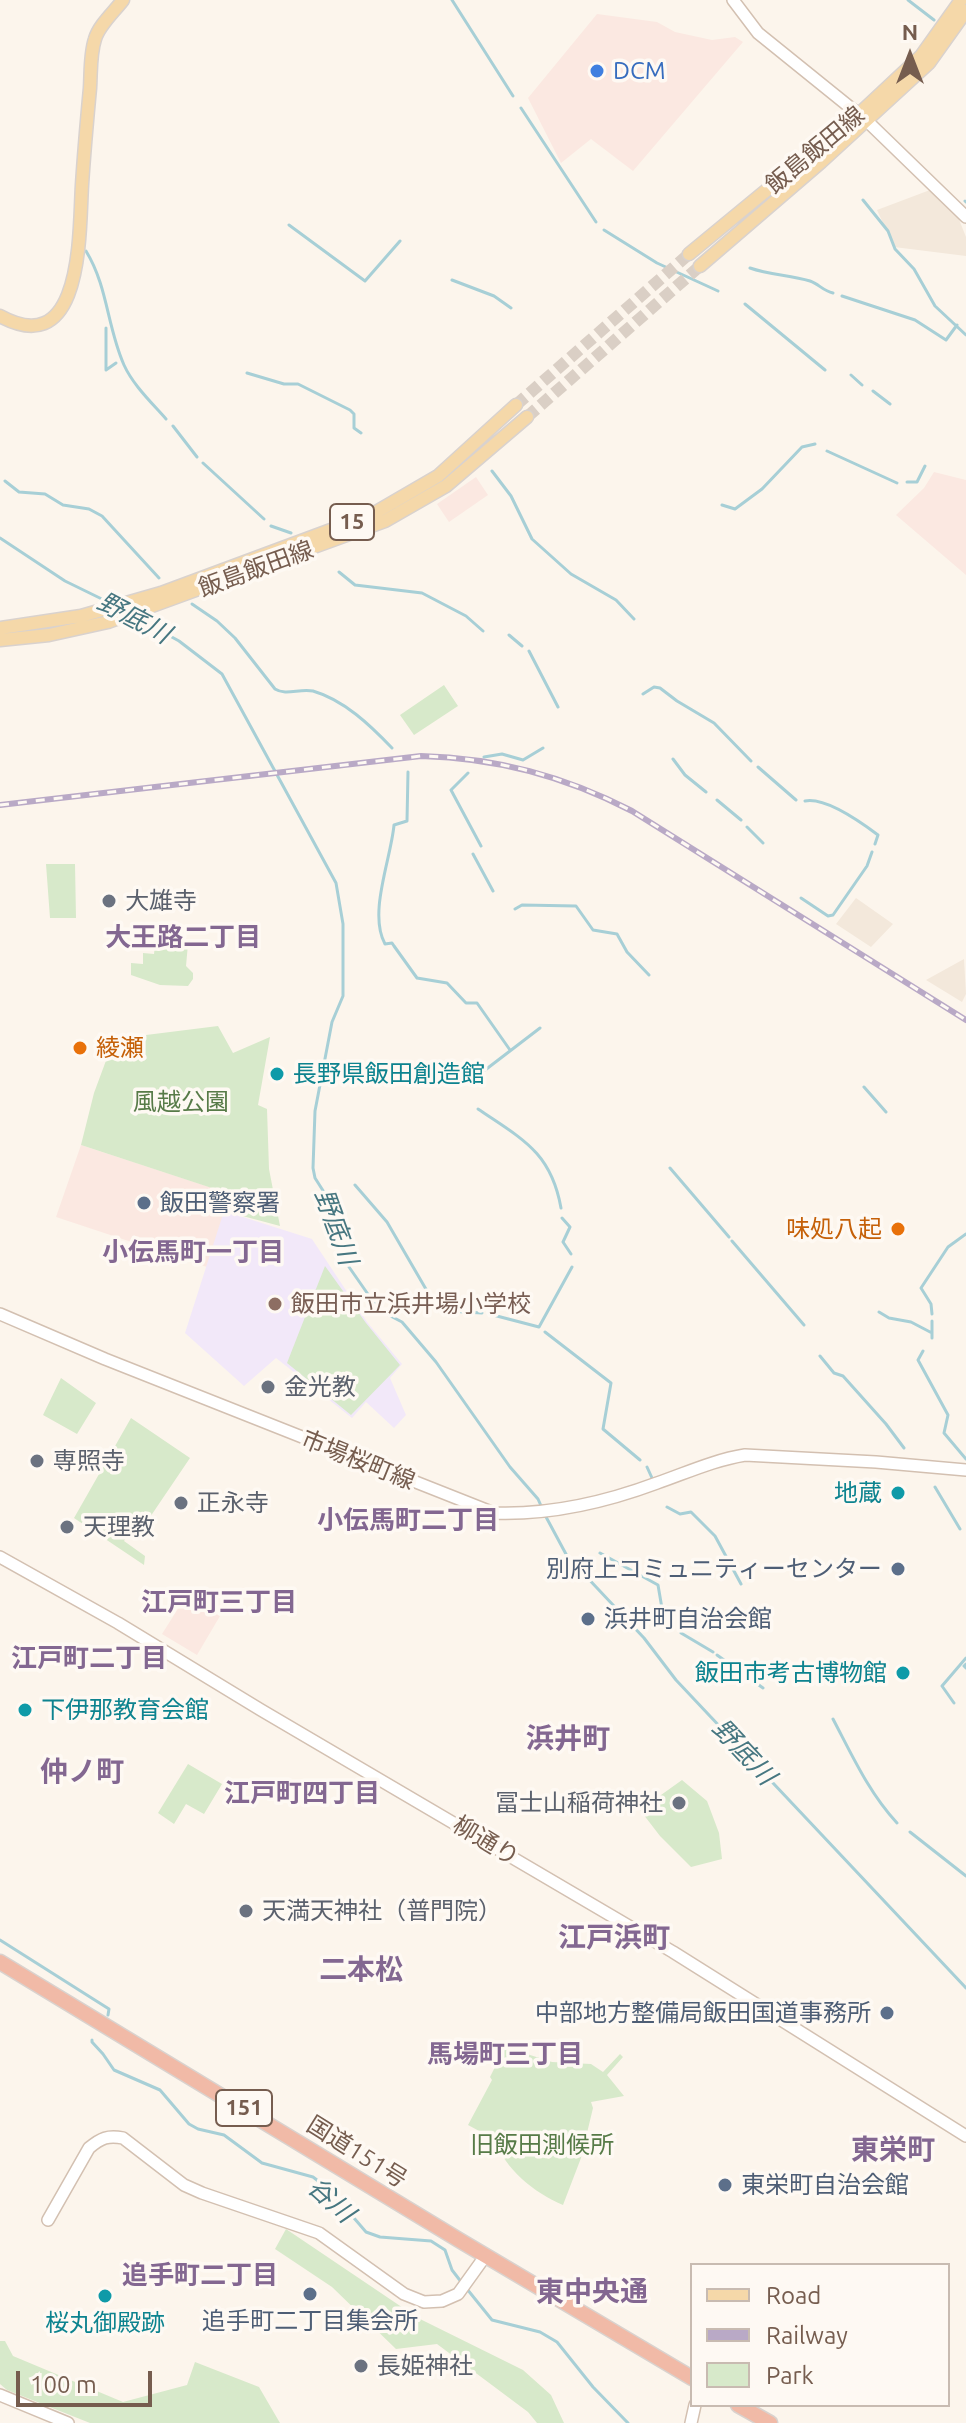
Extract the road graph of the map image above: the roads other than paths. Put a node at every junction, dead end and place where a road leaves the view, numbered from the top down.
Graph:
1 (123, 0) edge
2 (733, 0) edge
3 (961, 0) edge
4 (966, 11) edge
5 (863, 118) junction
6 (966, 217) edge
7 (689, 254) tunnel mouth
8 (700, 266) tunnel mouth
9 (0, 316) edge
10 (516, 405) tunnel mouth
11 (527, 417) tunnel mouth
12 (165, 597) junction
13 (57, 627) junction
14 (0, 628) edge
15 (0, 640) edge
16 (0, 1314) edge
17 (966, 1470) edge
18 (0, 1557) edge
19 (0, 1962) edge
20 (966, 2136) edge
21 (48, 2220) dead end
22 (486, 2255) junction
23 (690, 2377) edge
24 (0, 2395) edge
25 (742, 2407) edge
26 (68, 2423) edge
27 (770, 2423) edge

1 - 9 main road
2 - 5 street
3 - 5 main road, 飯島飯田線
4 - 5 main road, 飯島飯田線
5 - 6 street
5 - 7 main road, 飯島飯田線
5 - 8 main road, 飯島飯田線
10 - 12 main road, 飯島飯田線 / 15
11 - 12 main road, 飯島飯田線 / 15
12 - 13 main road, 飯島飯田線 / 15
13 - 14 main road, 飯島飯田線 / 15
13 - 15 main road, 飯島飯田線 / 15
16 - 17 street, 市場桜町線
18 - 20 street, 柳通り
19 - 22 highway, 国道151号 / 151
21 - 22 street
22 - 23 highway, 国道151号 / 151
24 - 26 street
25 - 27 highway

